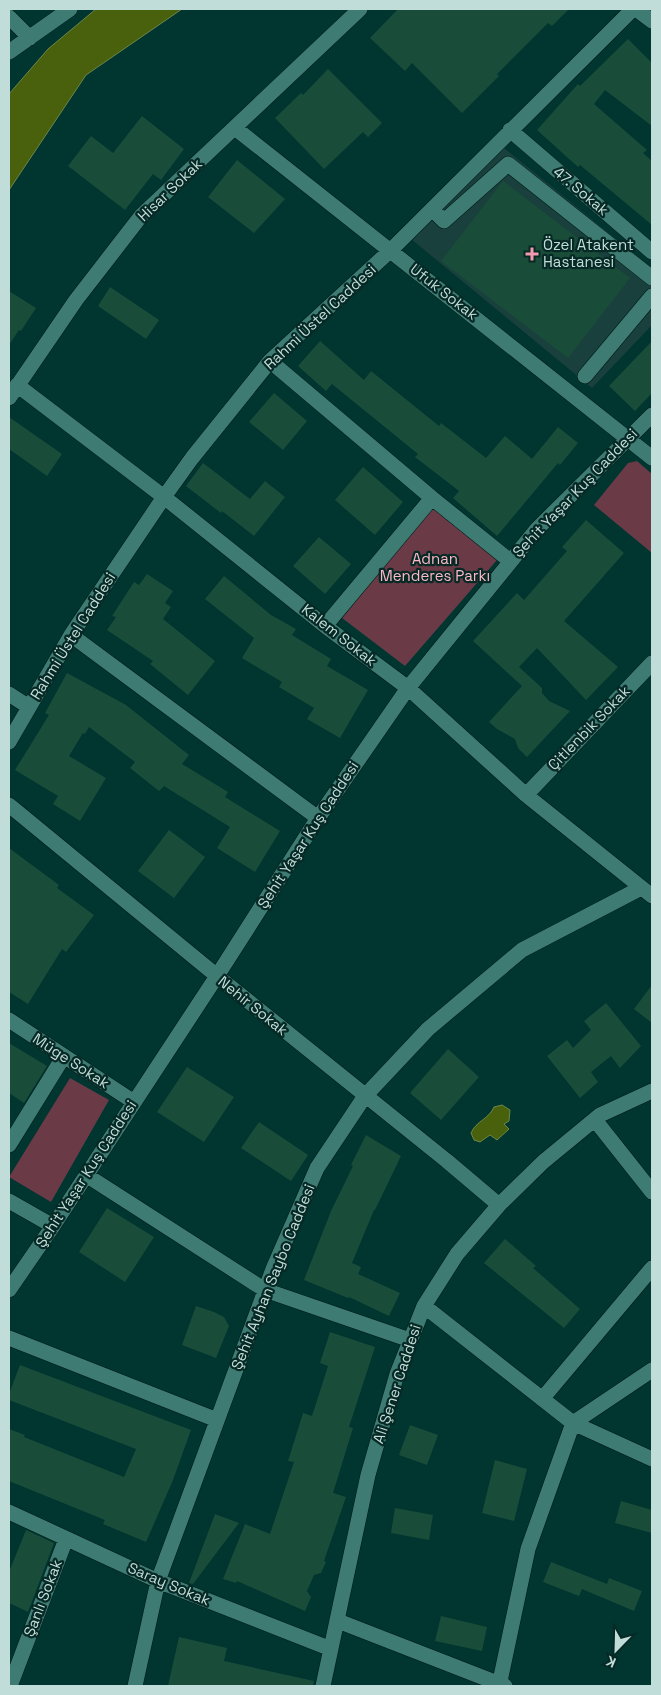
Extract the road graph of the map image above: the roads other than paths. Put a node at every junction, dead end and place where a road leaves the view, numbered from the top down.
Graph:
1 (70, 9) edge
2 (360, 9) edge
3 (635, 9) edge
4 (9, 17) edge
5 (652, 21) edge
6 (30, 38) junction
7 (9, 52) edge
8 (235, 128) junction
9 (510, 130) junction
10 (432, 209) junction
11 (391, 250) junction
12 (652, 252) edge
13 (652, 278) edge
14 (652, 296) edge
15 (270, 361) junction
16 (585, 376) dead end
17 (13, 392) edge
18 (652, 415) edge
19 (628, 439) junction
20 (652, 458) edge
21 (164, 497) junction
22 (432, 498) junction
23 (510, 561) junction
24 (325, 626) junction
25 (72, 635) junction
26 (652, 662) edge
27 (408, 688) junction
28 (9, 694) edge
29 (30, 707) junction
30 (9, 742) edge
31 (526, 795) junction
32 (9, 805) edge
33 (318, 818) junction
34 (647, 892) edge
35 (217, 976) junction
36 (9, 1020) edge
37 (64, 1056) junction
38 (652, 1091) edge
39 (365, 1096) junction
40 (134, 1102) junction
41 (595, 1120) junction
42 (9, 1145) edge
43 (86, 1175) junction
44 (652, 1192) edge
45 (9, 1201) edge
46 (499, 1205) junction
47 (53, 1226) junction
48 (652, 1268) edge
49 (9, 1290) edge
50 (265, 1290) junction
51 (424, 1306) junction
52 (9, 1338) edge
53 (410, 1340) junction
54 (652, 1370) edge
55 (542, 1399) junction
56 (217, 1420) junction
57 (573, 1423) junction
58 (652, 1459) edge
59 (9, 1512) edge
60 (66, 1538) junction
61 (158, 1581) junction
62 (338, 1621) junction
63 (331, 1649) junction
64 (10, 1686) edge
65 (136, 1686) edge
66 (323, 1686) edge
67 (501, 1686) edge

1 - 6 street
2 - 8 street, Hisar Sokak
3 - 5 street
3 - 9 street, Rahmi Üstel Caddesi
4 - 6 street
6 - 7 street
8 - 11 street, Ufuk Sokak
8 - 17 street, Hisar Sokak
9 - 10 street, Rahmi Üstel Caddesi
9 - 12 street, 47. Sokak
10 - 11 street, Rahmi Üstel Caddesi
10 - 13 street
11 - 15 street, Rahmi Üstel Caddesi
11 - 19 street, Ufuk Sokak
14 - 16 street
15 - 21 street, Rahmi Üstel Caddesi
15 - 22 street
17 - 21 street, Kalem Sokak
18 - 19 street, Şehit Yaşar Kuş Caddesi
19 - 20 street, Ufuk Sokak
19 - 23 street, Şehit Yaşar Kuş Caddesi
21 - 24 street, Kalem Sokak
21 - 25 street, Rahmi Üstel Caddesi
22 - 23 street
22 - 24 street
23 - 27 street, Şehit Yaşar Kuş Caddesi
24 - 27 street, Kalem Sokak
25 - 29 street, Rahmi Üstel Caddesi
25 - 33 street
26 - 31 street, Çitlenbik Sokak
27 - 31 street, Kalem Sokak
27 - 33 street, Şehit Yaşar Kuş Caddesi
28 - 29 street
29 - 30 street, Rahmi Üstel Caddesi
31 - 34 street, Kalem Sokak
32 - 35 street, Nehir Sokak
33 - 35 street, Şehit Yaşar Kuş Caddesi
34 - 39 street, Şehit Ayhan Saybo Caddesi
35 - 39 street, Nehir Sokak
35 - 40 street, Şehit Yaşar Kuş Caddesi
36 - 37 street, Müge Sokak
37 - 40 street, Müge Sokak
37 - 42 street
38 - 41 street, Ali Şener Caddesi
39 - 46 street, Nehir Sokak
39 - 50 street, Şehit Ayhan Saybo Caddesi
40 - 43 street, Şehit Yaşar Kuş Caddesi
41 - 44 street
41 - 46 street, Ali Şener Caddesi
43 - 47 street, Şehit Yaşar Kuş Caddesi
43 - 50 street
45 - 47 street
46 - 51 street, Ali Şener Caddesi
47 - 49 street, Şehit Yaşar Kuş Caddesi
48 - 55 street
50 - 53 street
50 - 56 street, Şehit Ayhan Saybo Caddesi
51 - 53 street, Ali Şener Caddesi
51 - 55 street
52 - 56 street
53 - 62 street, Ali Şener Caddesi
54 - 57 street
55 - 57 street
56 - 61 street, Şehit Ayhan Saybo Caddesi
57 - 58 street
57 - 67 street
59 - 60 street, Saray Sokak
60 - 61 street, Saray Sokak
60 - 64 street, Şanlı Sokak
61 - 63 street, Saray Sokak
61 - 65 street, Şehit Ayhan Saybo Caddesi
62 - 63 street, Ali Şener Caddesi
62 - 67 street
63 - 66 street, Ali Şener Caddesi

